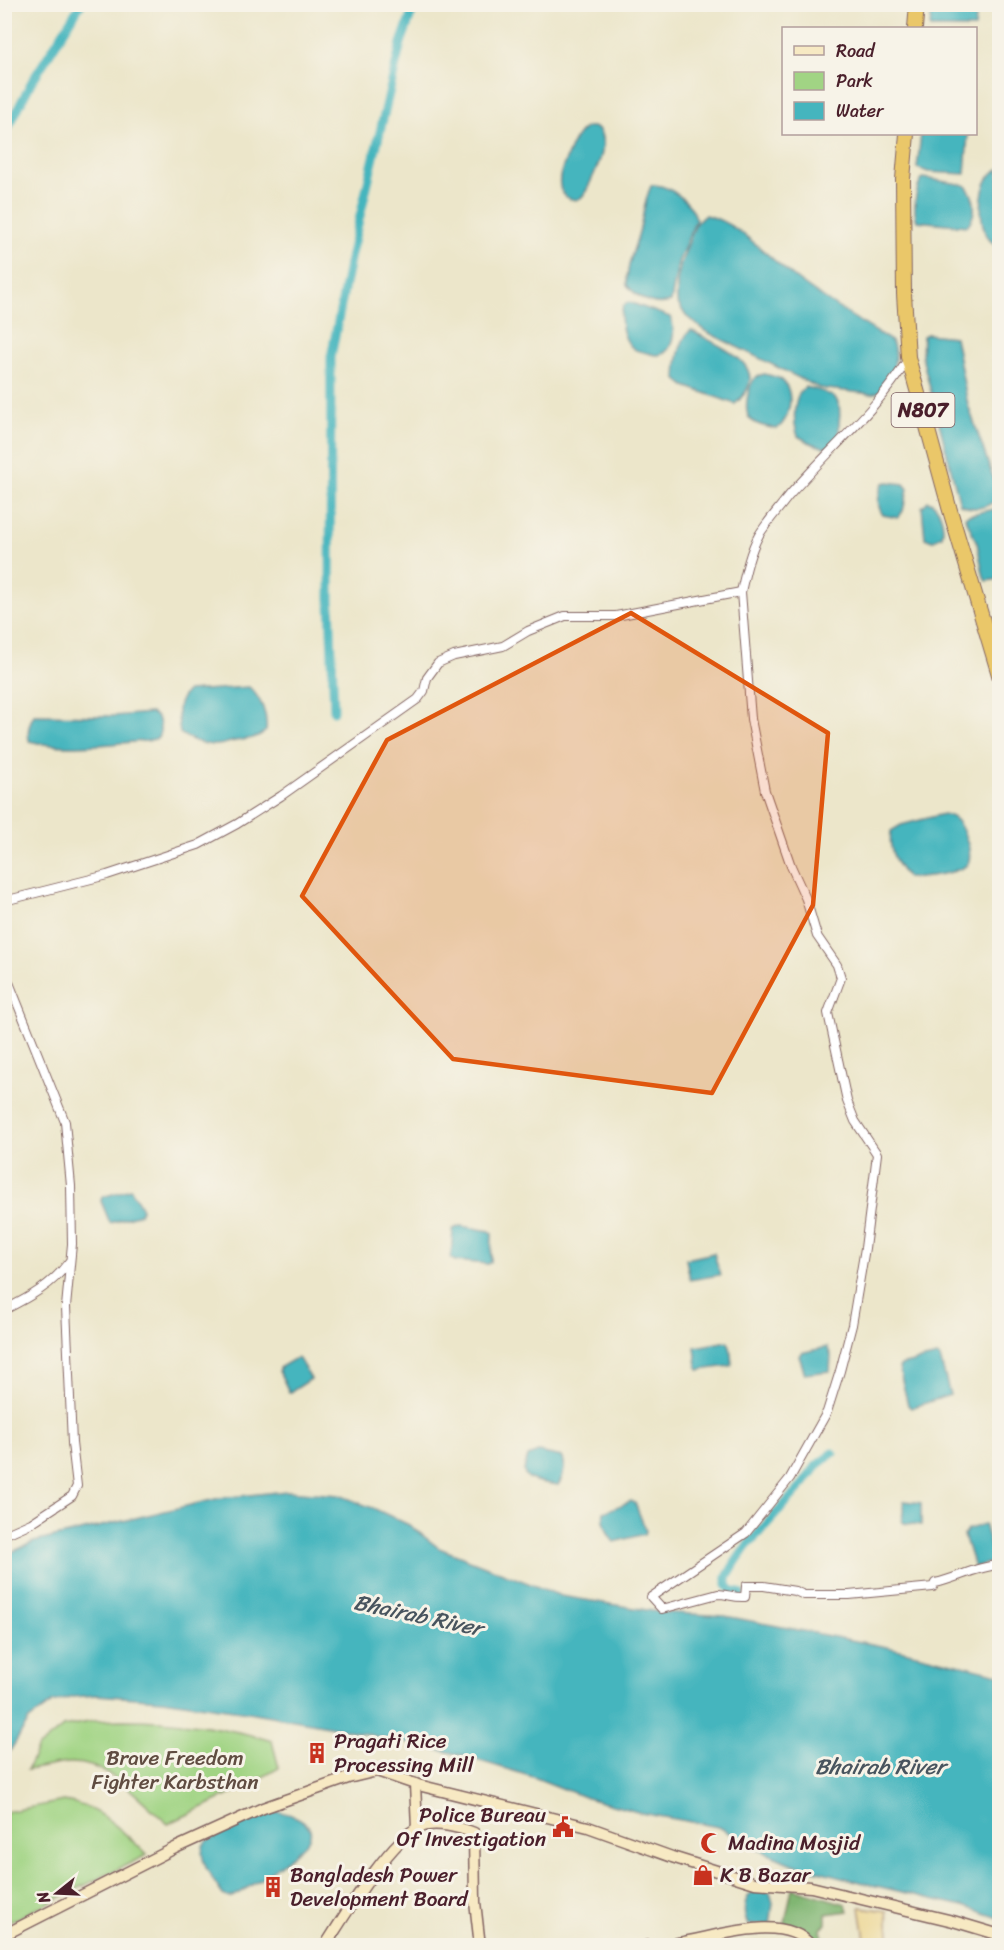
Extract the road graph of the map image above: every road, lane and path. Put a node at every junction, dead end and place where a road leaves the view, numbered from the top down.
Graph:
1 (917, 4) edge
2 (915, 27) edge
3 (907, 135) edge
4 (908, 357) junction
5 (741, 592) junction
6 (994, 636) edge
7 (999, 678) edge
8 (4, 901) edge
9 (4, 970) edge
10 (71, 1260) junction
11 (4, 1310) edge
12 (4, 1535) edge
13 (999, 1565) edge
14 (415, 1784) junction
15 (417, 1828) junction
16 (4, 1935) edge
17 (999, 1935) edge
18 (325, 1946) edge
19 (480, 1946) edge
20 (646, 1946) edge
21 (811, 1946) edge

1 - 2 highway
3 - 4 highway, N807
4 - 5 street
4 - 6 highway, N807
5 - 8 street
5 - 13 street
6 - 7 highway, N807
9 - 10 street
10 - 11 street
10 - 12 street
14 - 15 main road
14 - 16 main road
14 - 17 main road
15 - 18 main road
15 - 19 main road
20 - 21 main road

